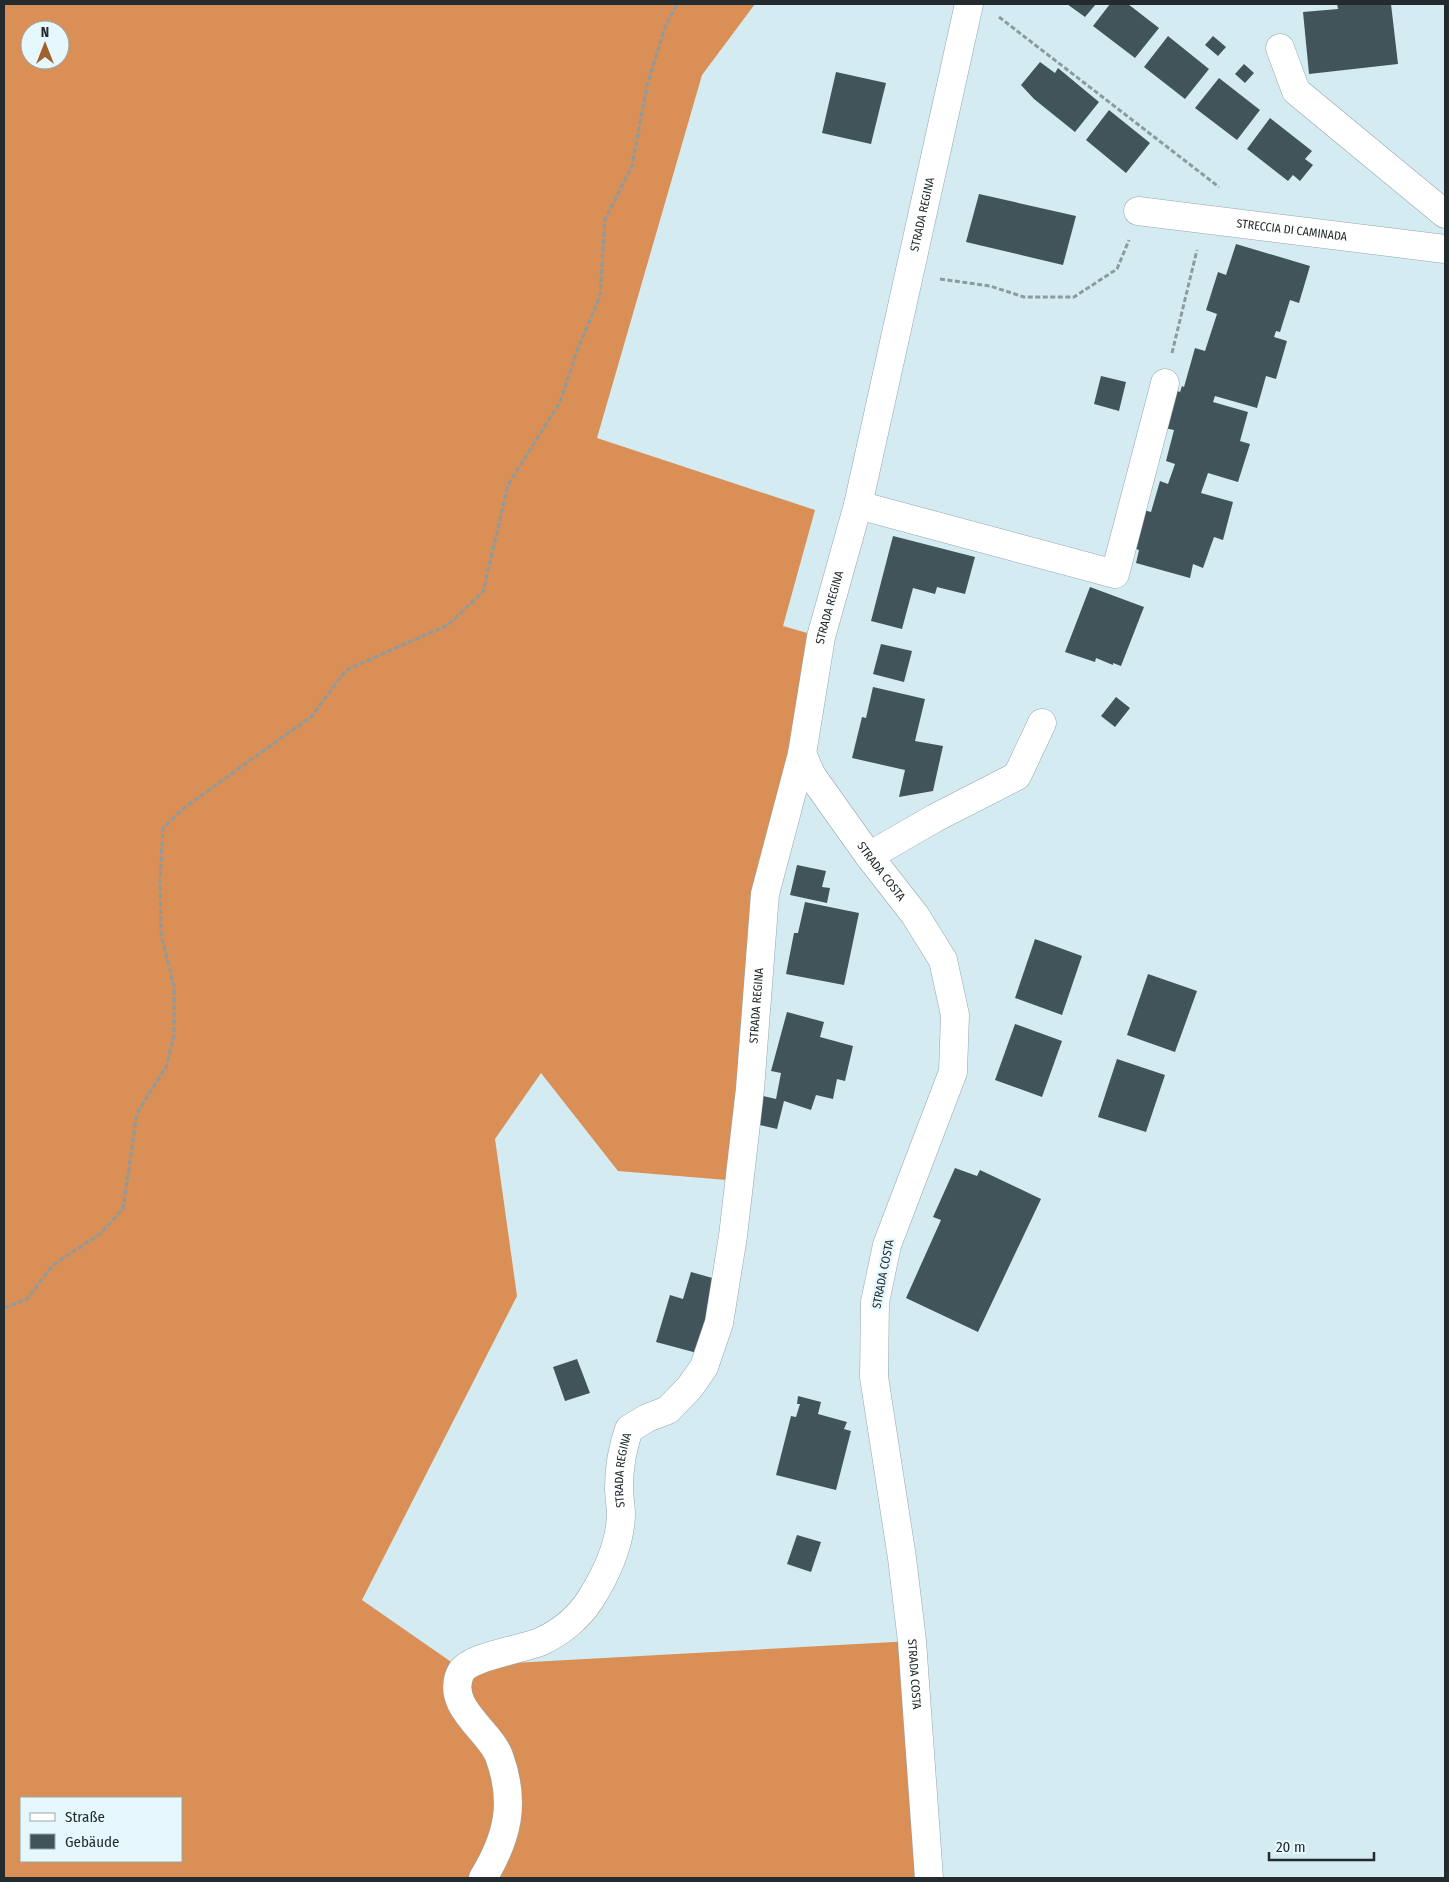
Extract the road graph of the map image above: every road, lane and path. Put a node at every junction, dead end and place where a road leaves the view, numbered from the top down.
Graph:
1 (676, 4) edge
2 (968, 4) edge
3 (996, 15) dead end
4 (1280, 48) dead end
5 (1226, 193) dead end
6 (1138, 211) joint
7 (1445, 214) edge
8 (1205, 219) junction
9 (1445, 249) edge
10 (911, 267) junction
11 (1165, 383) joint
12 (858, 505) junction
13 (1042, 723) dead end
14 (802, 754) junction
15 (869, 856) junction
16 (4, 1308) edge
17 (483, 1878) edge
18 (929, 1878) edge

1 - 16 path
2 - 10 street, STRADA REGINA
3 - 5 path
4 - 7 street
6 - 8 street, STRECCIA DI CAMINADA
6 - 10 path
8 - 9 street, STRECCIA DI CAMINADA
8 - 11 path
10 - 12 street, STRADA REGINA
11 - 12 street
12 - 14 street, STRADA REGINA
13 - 15 street
14 - 15 street, STRADA COSTA
14 - 17 street, STRADA REGINA
15 - 18 street, STRADA COSTA

